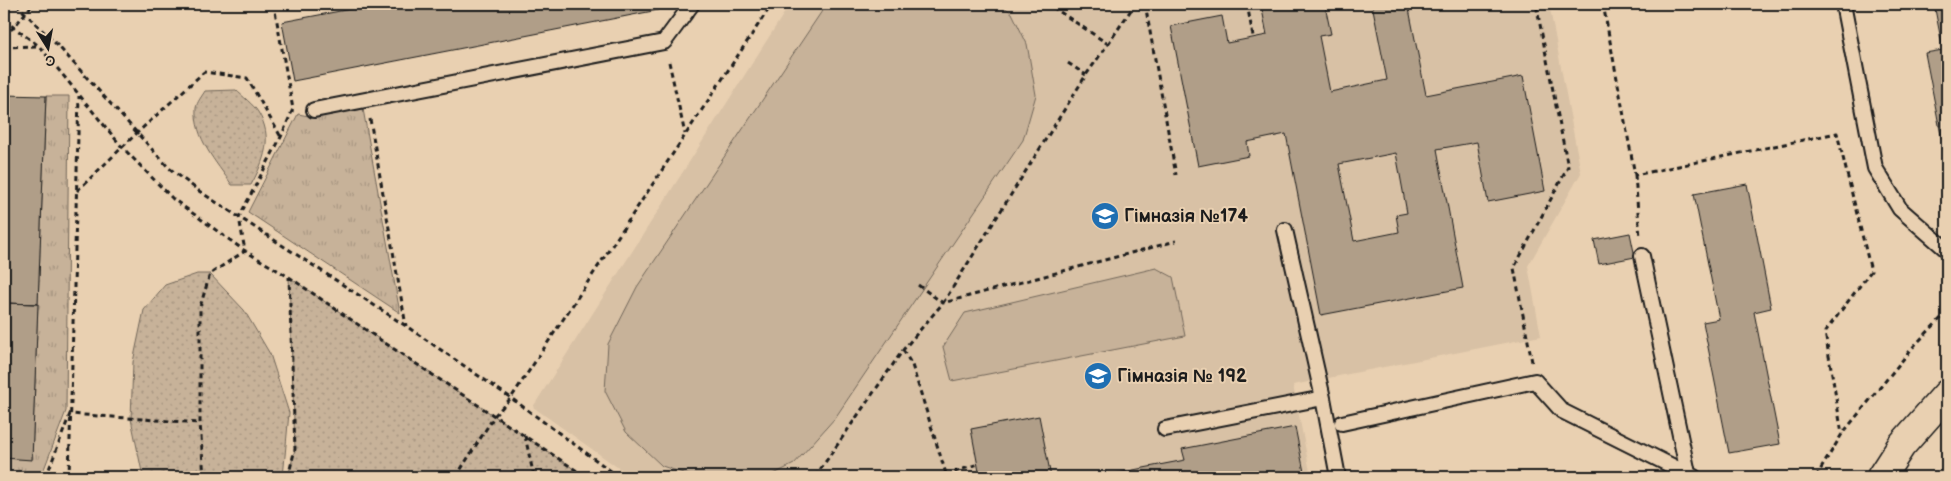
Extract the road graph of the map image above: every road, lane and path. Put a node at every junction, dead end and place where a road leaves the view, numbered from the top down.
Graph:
1 (16, 4) edge
2 (33, 4) edge
3 (692, 4) edge
4 (772, 4) edge
5 (1048, 4) edge
6 (1135, 4) edge
7 (1146, 4) edge
8 (1247, 4) edge
9 (1536, 4) edge
10 (1603, 4) edge
11 (1843, 4) edge
12 (275, 11) dead end
13 (26, 12) junction
14 (4, 20) edge
15 (14, 27) junction
16 (4, 36) edge
17 (1253, 36) dead end
18 (664, 42) junction
19 (1108, 44) junction
20 (38, 46) junction
21 (4, 47) edge
22 (1068, 63) dead end
23 (1086, 75) junction
24 (79, 94) junction
25 (366, 101) junction
26 (314, 110) dead end
27 (137, 133) junction
28 (685, 135) junction
29 (281, 137) junction
30 (122, 147) junction
31 (1176, 175) dead end
32 (1635, 175) junction
33 (76, 192) junction
34 (239, 217) junction
35 (1285, 230) dead end
36 (1176, 241) dead end
37 (1947, 250) edge
38 (245, 251) junction
39 (1642, 256) joint
40 (1514, 268) dead end
41 (289, 277) junction
42 (918, 285) dead end
43 (943, 303) junction
44 (1947, 312) edge
45 (406, 326) junction
46 (903, 350) junction
47 (1947, 394) edge
48 (511, 398) junction
49 (1323, 398) junction
50 (70, 414) junction
51 (495, 415) junction
52 (200, 423) junction
53 (1342, 423) dead end
54 (1165, 429) dead end
55 (1842, 434) junction
56 (525, 436) junction
57 (978, 464) dead end
58 (1947, 472) edge
59 (1691, 475) edge
60 (947, 476) edge
61 (46, 477) edge
62 (69, 477) edge
63 (204, 477) edge
64 (288, 477) edge
65 (456, 477) edge
66 (534, 477) edge
67 (586, 477) edge
68 (619, 477) edge
69 (815, 477) edge
70 (1338, 477) edge
71 (1542, 477) edge
72 (1816, 477) edge
73 (1880, 477) edge
74 (1943, 477) edge

1 - 13 path
2 - 13 path
3 - 18 lane
4 - 28 path
5 - 19 path
6 - 19 path
7 - 31 path
8 - 17 path
9 - 40 path
10 - 32 path
11 - 37 lane
12 - 29 path
13 - 15 path
13 - 27 path
14 - 15 path
15 - 16 path
15 - 20 path
18 - 25 lane
18 - 28 path
19 - 23 path
20 - 21 path
20 - 24 path
22 - 23 path
23 - 43 path
24 - 30 path
24 - 33 path
25 - 26 lane
25 - 45 path
27 - 29 path
27 - 30 path
27 - 34 path
28 - 48 path
29 - 34 path
30 - 33 path
30 - 38 path
32 - 39 path
32 - 55 path
33 - 50 path
34 - 38 path
34 - 45 path
35 - 49 lane
36 - 43 path
38 - 41 path
38 - 52 path
39 - 59 lane
41 - 51 path
41 - 64 path
42 - 43 path
43 - 46 path
44 - 55 path
45 - 48 path
46 - 60 path
46 - 69 path
47 - 73 street
48 - 51 path
48 - 68 path
49 - 54 lane
49 - 70 lane
50 - 52 path
50 - 61 path
50 - 62 path
51 - 56 path
51 - 65 path
52 - 63 path
53 - 59 lane
55 - 72 path
56 - 66 path
56 - 67 path
57 - 60 path
58 - 74 path
59 - 71 path

